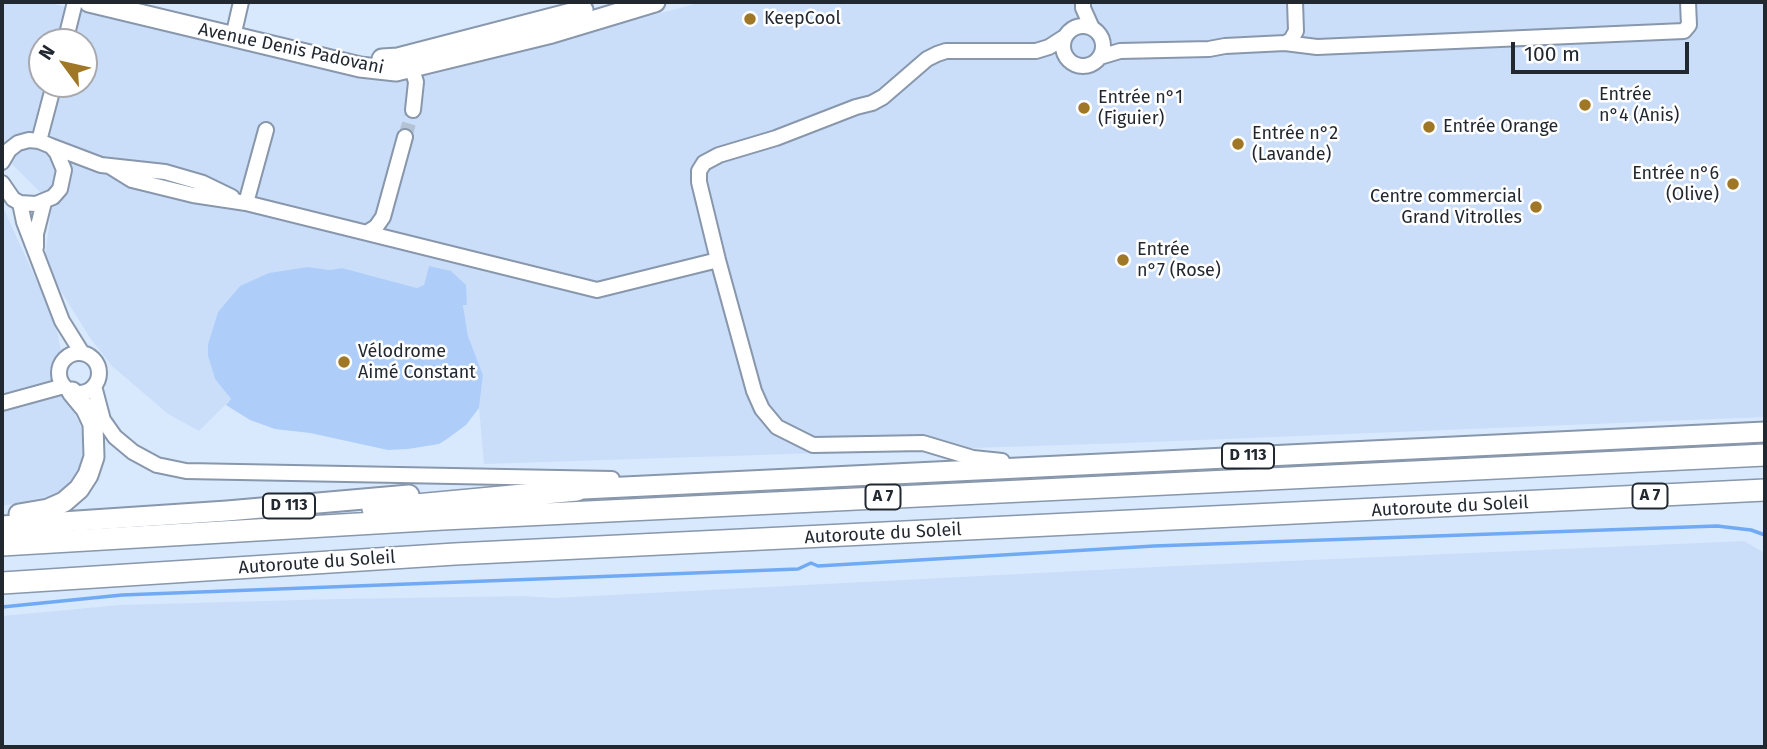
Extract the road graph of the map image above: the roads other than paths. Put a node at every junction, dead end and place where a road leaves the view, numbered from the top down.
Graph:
1 (75, 2) edge
2 (89, 2) edge
3 (128, 2) edge
4 (241, 2) edge
5 (615, 2) edge
6 (654, 2) edge
7 (1295, 2) edge
8 (1688, 2) edge
9 (1083, 5) edge
10 (68, 28) edge
11 (235, 28) junction
12 (1092, 28) junction
13 (1066, 34) junction
14 (1102, 40) junction
15 (1285, 43) junction
16 (1036, 51) junction
17 (1120, 51) junction
18 (1100, 57) junction
19 (405, 63) junction
20 (1081, 68) junction
21 (52, 98) edge
22 (413, 107) tunnel mouth
23 (266, 130) dead end
24 (405, 137) tunnel mouth
25 (45, 144) junction
26 (2, 160) edge
27 (106, 166) junction
28 (64, 179) junction
29 (2, 183) edge
30 (44, 202) junction
31 (20, 203) junction
32 (246, 203) junction
33 (368, 232) junction
34 (37, 259) junction
35 (718, 260) junction
36 (62, 321) junction
37 (82, 353) junction
38 (66, 357) junction
39 (59, 372) junction
40 (94, 386) junction
41 (68, 389) junction
42 (9, 400) edge
43 (1765, 432) edge
44 (1765, 455) edge
45 (1161, 461) junction
46 (731, 482) junction
47 (577, 490) junction
48 (1765, 490) edge
49 (1535, 502) junction
50 (1765, 504) edge
51 (2, 516) edge
52 (2, 526) edge
53 (75, 539) junction
54 (2, 545) edge
55 (2, 584) edge

1 - 10 street
2 - 19 main road, Avenue Denis Padovani
3 - 11 main road, Avenue Denis Padovani
4 - 11 street
5 - 19 main road, Avenue Denis Padovani
6 - 19 main road, Avenue Denis Padovani
7 - 15 street
8 - 15 street
9 - 12 street
9 - 13 street
11 - 19 main road, Avenue Denis Padovani
12 - 13 street
12 - 14 street
13 - 16 street
13 - 20 street
14 - 17 street
14 - 18 street
15 - 17 street
16 - 20 street
16 - 35 street
17 - 18 street
18 - 20 street
19 - 22 street
21 - 25 street
23 - 32 street
24 - 33 street
25 - 26 street
25 - 27 street
25 - 28 street
27 - 28 street
27 - 32 street
28 - 30 street
29 - 31 street
30 - 31 street
30 - 34 street
31 - 34 street
32 - 33 street
33 - 35 street
34 - 36 street
35 - 45 street
36 - 37 street
36 - 38 street
37 - 38 street
37 - 40 street
38 - 39 street
39 - 41 street
39 - 42 street
40 - 41 street
40 - 46 street
41 - 42 street
41 - 51 main road
43 - 45 main road, D 113
44 - 53 highway, Autoroute du Soleil / A 7
45 - 46 main road, D 113
46 - 47 main road, D 113
47 - 52 main road, D 113
47 - 53 highway
48 - 49 highway, Autoroute du Soleil / A 7
49 - 50 highway
49 - 55 highway, Autoroute du Soleil / A 7
53 - 54 highway, Autoroute du Soleil / A 7

